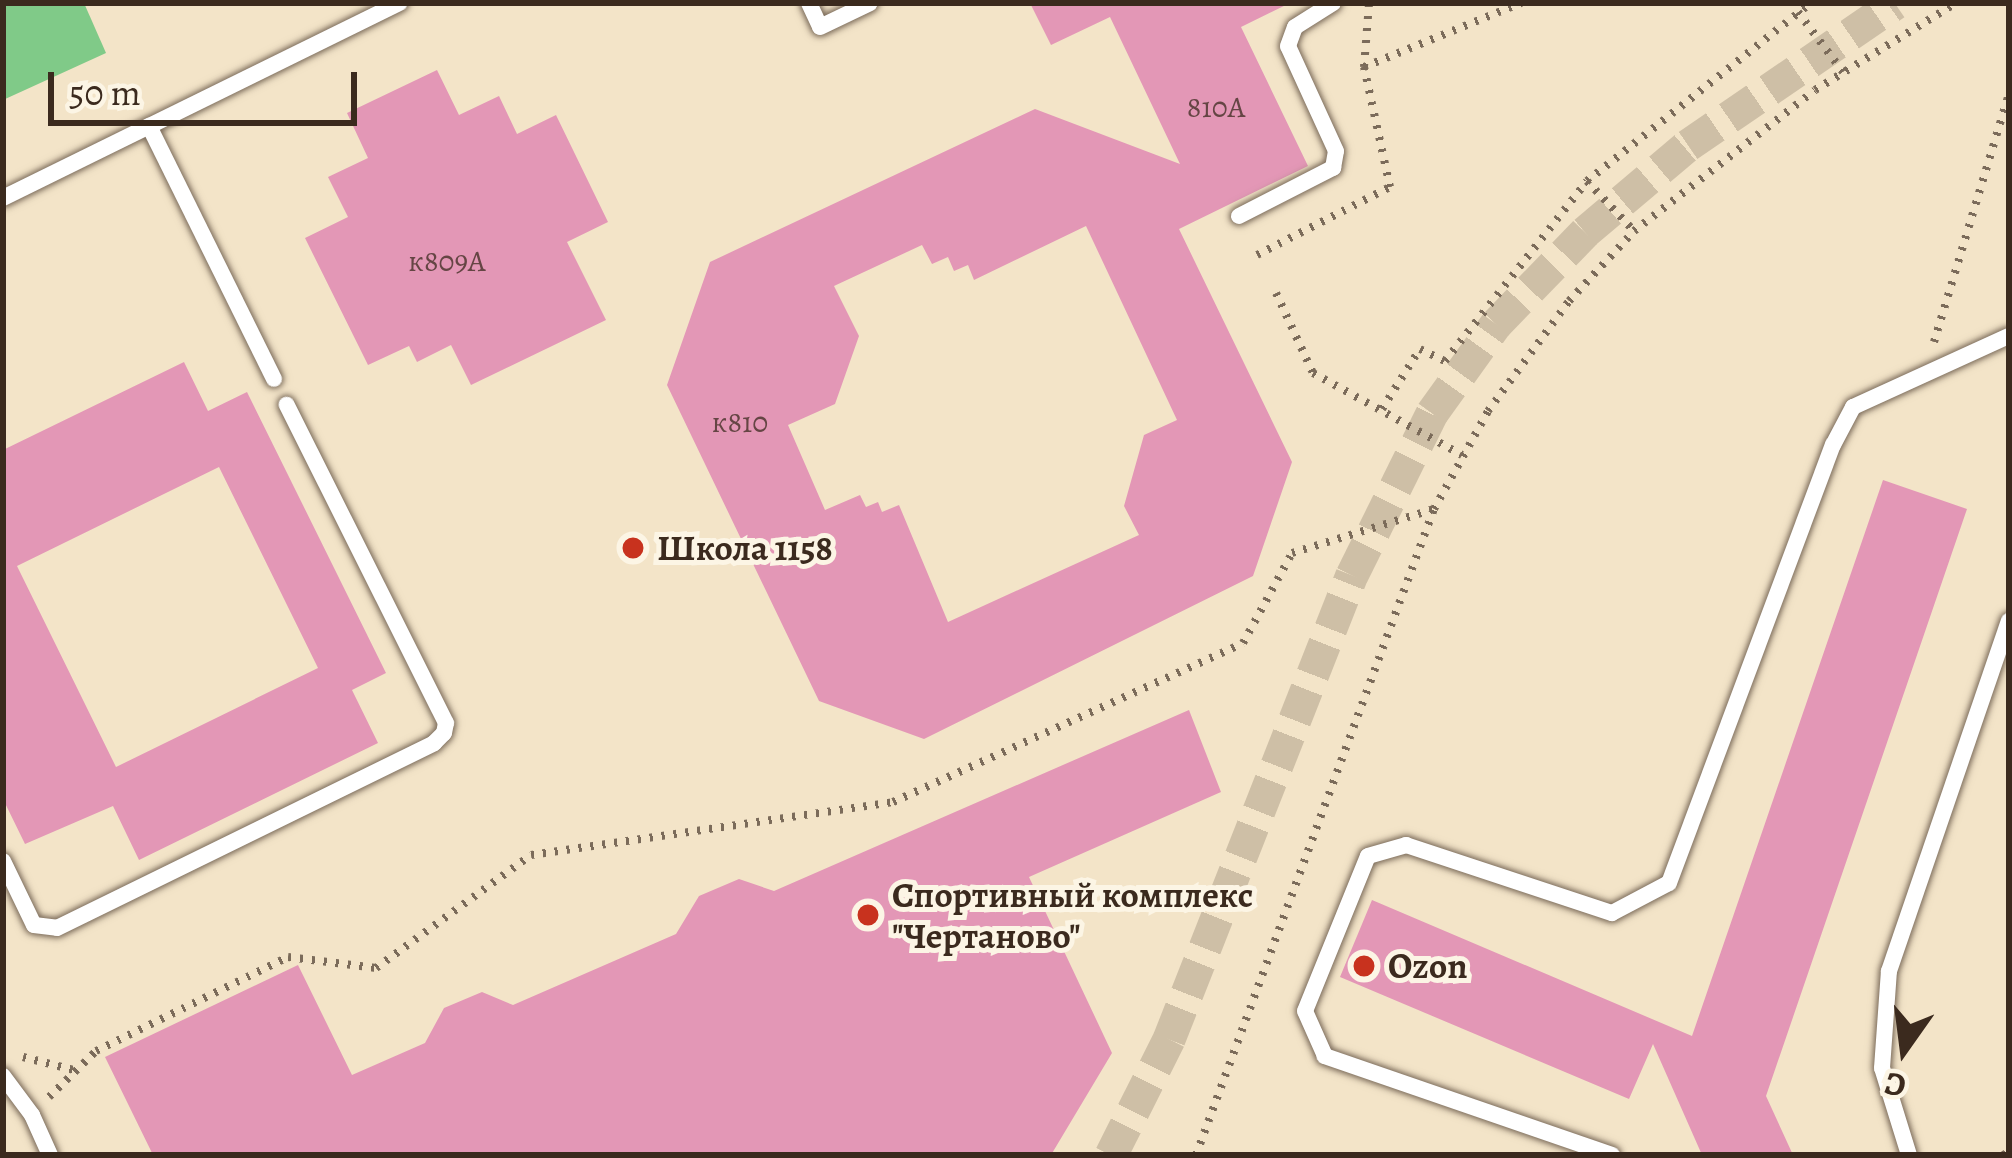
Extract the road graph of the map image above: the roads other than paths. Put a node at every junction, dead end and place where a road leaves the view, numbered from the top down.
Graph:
1 (400, 3) edge
2 (809, 3) edge
3 (870, 3) edge
4 (1333, 3) edge
5 (149, 126) junction
6 (3, 198) edge
7 (1239, 216) dead end
8 (2009, 336) edge
9 (274, 379) dead end
10 (287, 405) dead end
11 (2009, 621) edge
12 (3, 862) edge
13 (3, 1076) edge
14 (50, 1155) edge
15 (1612, 1155) edge
16 (1910, 1155) edge

1 - 5 lane
2 - 3 lane
4 - 7 lane
5 - 6 lane
5 - 9 lane
8 - 15 lane
10 - 12 lane
11 - 16 lane
13 - 14 lane

